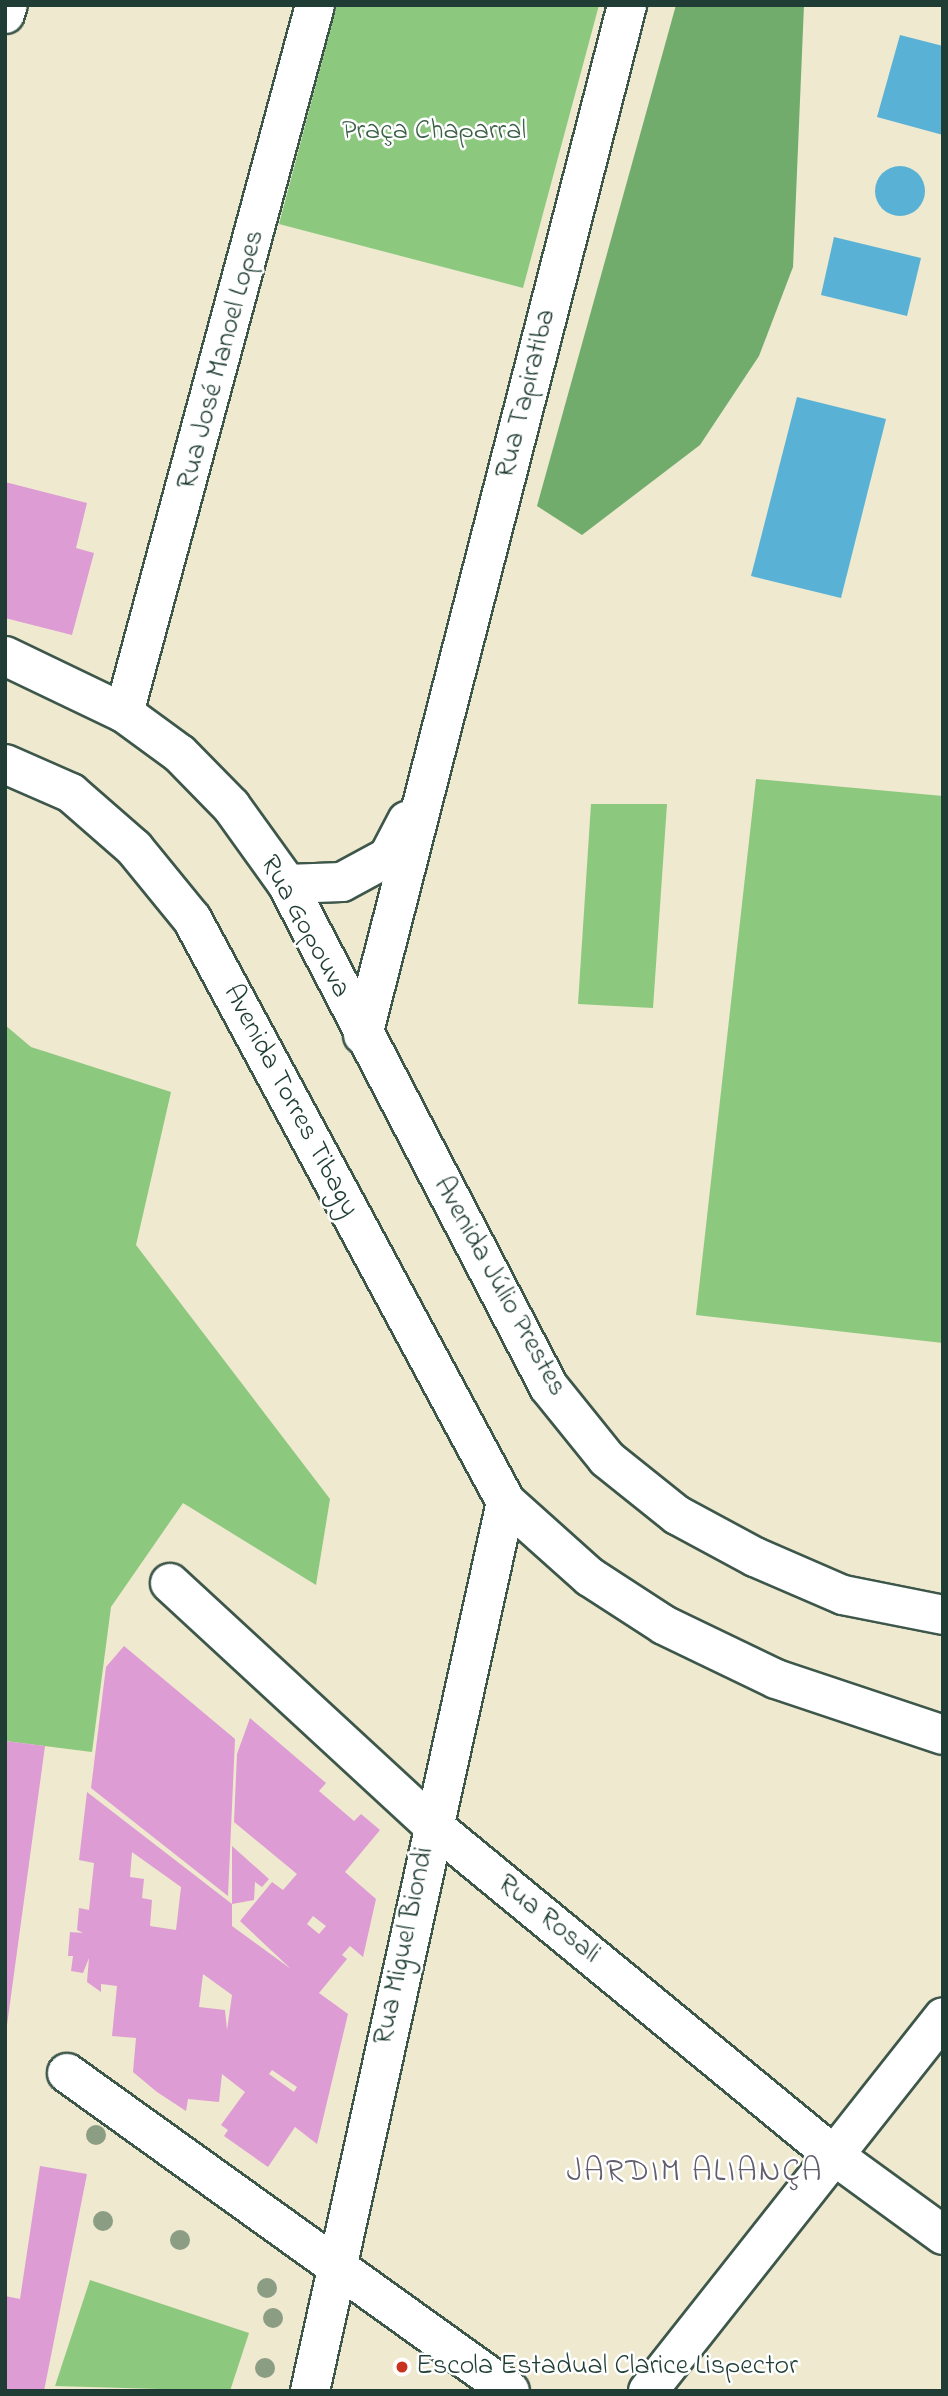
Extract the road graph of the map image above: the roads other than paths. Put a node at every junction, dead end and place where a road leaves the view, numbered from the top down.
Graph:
1 (8, 5) edge
2 (315, 5) edge
3 (627, 5) edge
4 (5, 14) edge
5 (5, 656) edge
6 (124, 713) junction
7 (7, 767) edge
8 (428, 782) junction
9 (286, 884) junction
10 (363, 1035) junction
11 (506, 1502) junction
12 (170, 1583) dead end
13 (943, 1615) edge
14 (943, 1735) edge
15 (431, 1824) junction
16 (943, 2017) edge
17 (67, 2073) dead end
18 (832, 2154) junction
19 (943, 2235) edge
20 (337, 2262) junction
21 (310, 2391) edge
22 (510, 2391) edge
23 (648, 2391) edge

1 - 4 street
2 - 6 street, Rua José Manoel Lopes
3 - 8 street, Rua Tapiratiba
5 - 6 street, Rua Gopouva
6 - 9 street, Rua Gopouva
7 - 11 street, Avenida Torres Tibagy
8 - 9 street, Rua Tapiratiba
8 - 10 street, Rua Tapiratiba
9 - 10 street, Rua Gopouva
10 - 13 street, Avenida Júlio Prestes
11 - 14 street
11 - 15 street, Rua Miguel Biondi
12 - 15 street, Rua Rosali
15 - 18 street, Rua Rosali
15 - 20 street, Rua Miguel Biondi
16 - 18 street
17 - 20 street
18 - 19 street, Rua Rosali
18 - 23 street
20 - 21 street, Rua Miguel Biondi
20 - 22 street

